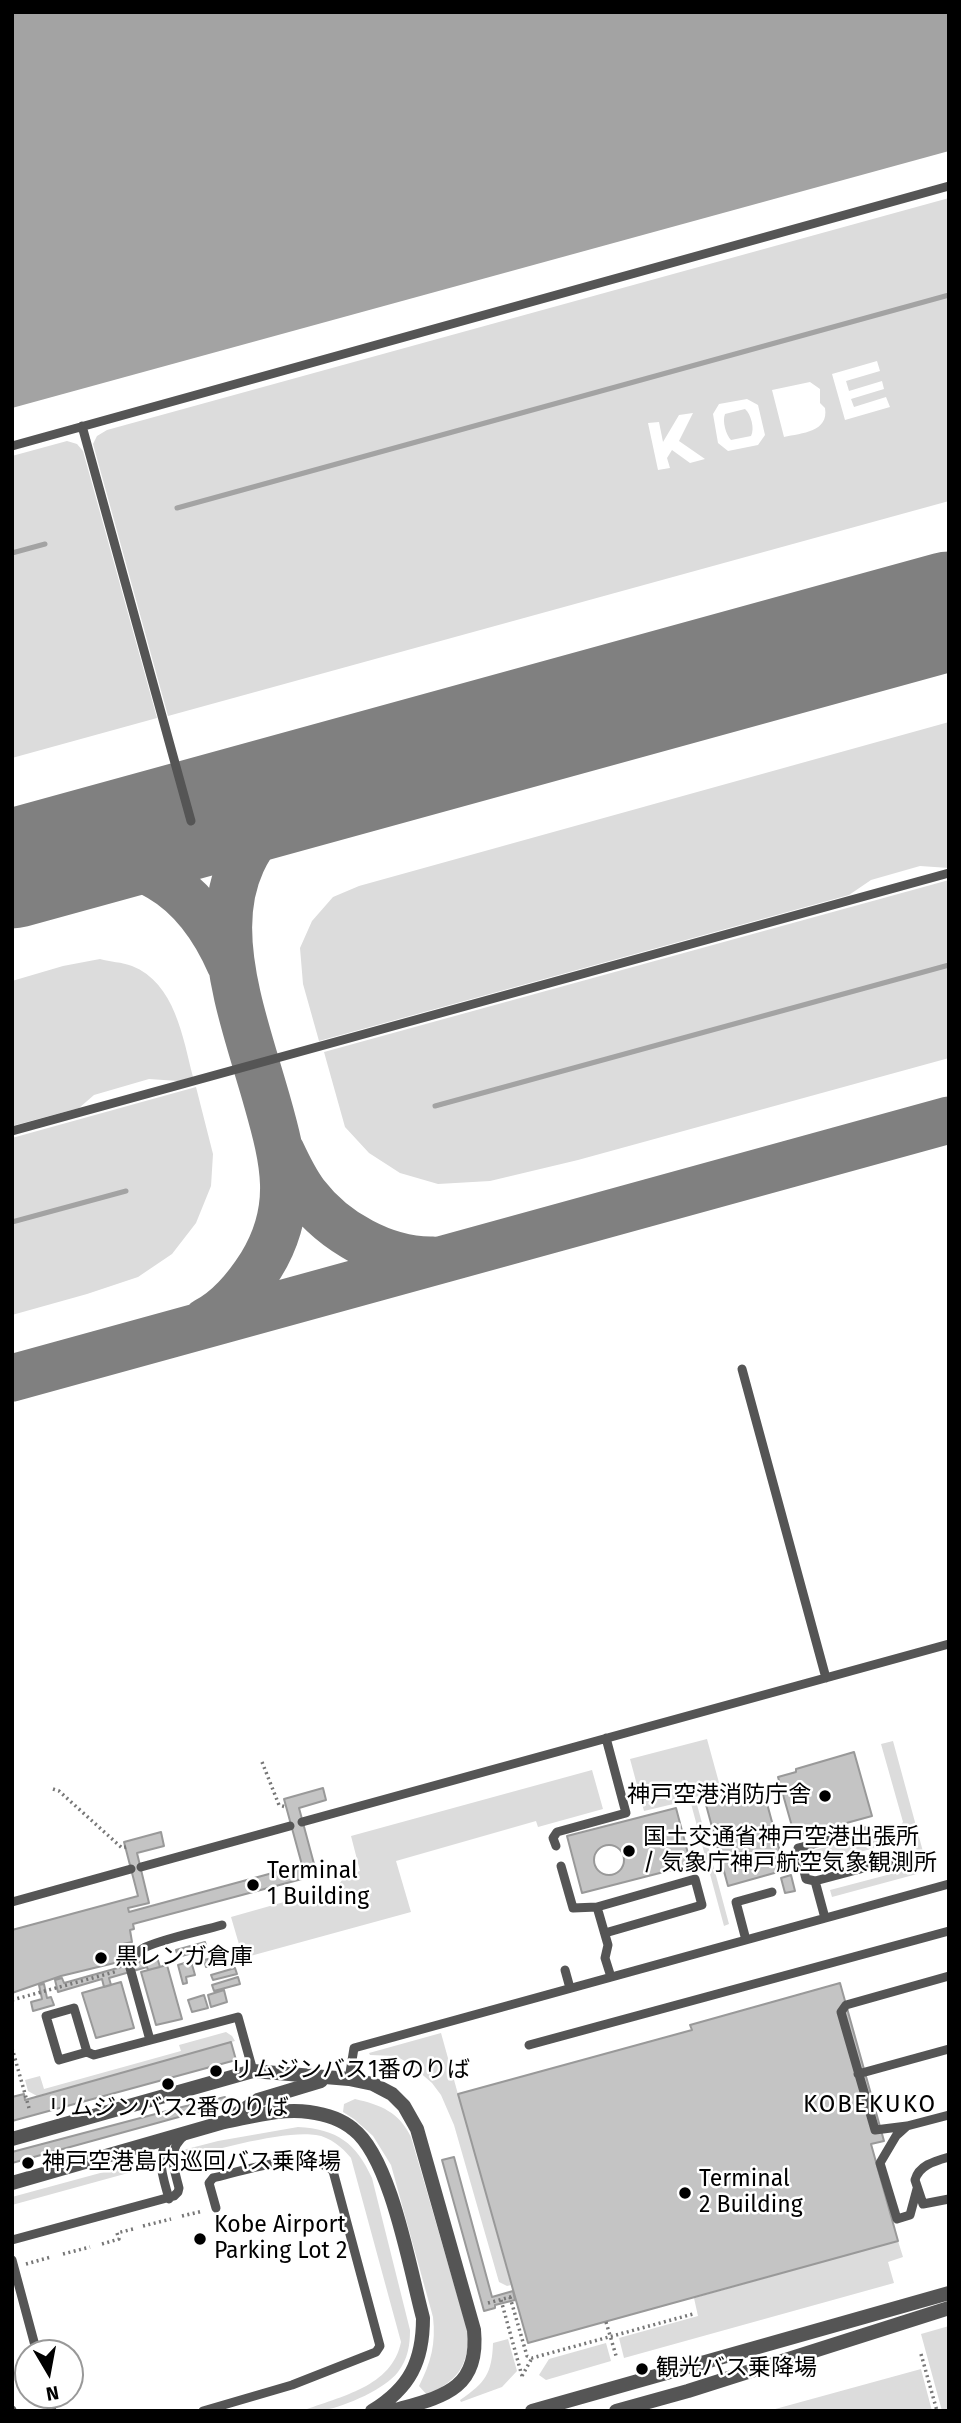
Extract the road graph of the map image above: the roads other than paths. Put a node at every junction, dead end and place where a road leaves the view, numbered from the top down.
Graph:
1 (949, 186) edge
2 (82, 426) junction
3 (12, 446) edge
4 (191, 821) dead end
5 (949, 873) edge
6 (12, 1131) edge
7 (742, 1369) dead end
8 (949, 1644) edge
9 (826, 1678) junction
10 (606, 1738) junction
11 (302, 1822) dead end
12 (290, 1826) dead end
13 (868, 1830) dead end
14 (555, 1846) dead end
15 (894, 1860) dead end
16 (561, 1866) dead end
17 (816, 1881) junction
18 (949, 1884) edge
19 (772, 1892) dead end
20 (12, 1902) edge
21 (597, 1907) junction
22 (825, 1918) junction
23 (222, 1926) dead end
24 (949, 1931) edge
25 (604, 1933) junction
26 (746, 1940) junction
27 (565, 1970) dead end
28 (949, 1976) edge
29 (611, 1977) junction
30 (570, 1989) junction
31 (150, 2040) junction
32 (528, 2045) dead end
33 (949, 2049) edge
34 (87, 2052) junction
35 (253, 2071) junction
36 (858, 2074) junction
37 (332, 2078) junction
38 (349, 2079) junction
39 (949, 2115) edge
40 (224, 2122) junction
41 (907, 2126) junction
42 (189, 2132) junction
43 (172, 2137) junction
44 (12, 2139) edge
45 (949, 2157) edge
46 (12, 2183) edge
47 (917, 2189) junction
48 (169, 2199) junction
49 (949, 2199) edge
50 (216, 2208) road end
51 (12, 2241) edge
52 (12, 2260) edge
53 (949, 2293) edge
54 (949, 2308) edge
55 (33, 2339) edge
56 (203, 2411) edge
57 (372, 2411) edge
58 (392, 2411) edge
59 (532, 2411) edge
60 (616, 2411) edge

1 - 2 lane
2 - 3 lane
2 - 4 lane
5 - 6 lane
7 - 9 lane
8 - 9 lane
9 - 10 lane
10 - 11 lane
10 - 14 lane
12 - 20 lane
13 - 17 lane
15 - 17 lane
16 - 21 lane
17 - 22 lane
18 - 22 lane
19 - 26 lane
21 - 25 lane
21 - 25 lane
22 - 26 lane
23 - 31 lane
24 - 32 lane
25 - 29 lane
26 - 29 lane
27 - 30 lane
28 - 36 lane
29 - 30 lane
30 - 38 lane
31 - 34 lane
31 - 35 lane
33 - 36 lane
34 - 34 lane
35 - 37 street
35 - 44 street
36 - 41 lane
37 - 38 street
37 - 40 street
38 - 58 street
39 - 41 lane
40 - 42 street
40 - 57 street
41 - 47 lane
42 - 43 street
42 - 48 lane
43 - 46 street
43 - 48 lane
45 - 47 lane
47 - 49 lane
48 - 51 lane
50 - 56 lane
52 - 55 lane
53 - 59 street
54 - 60 street

